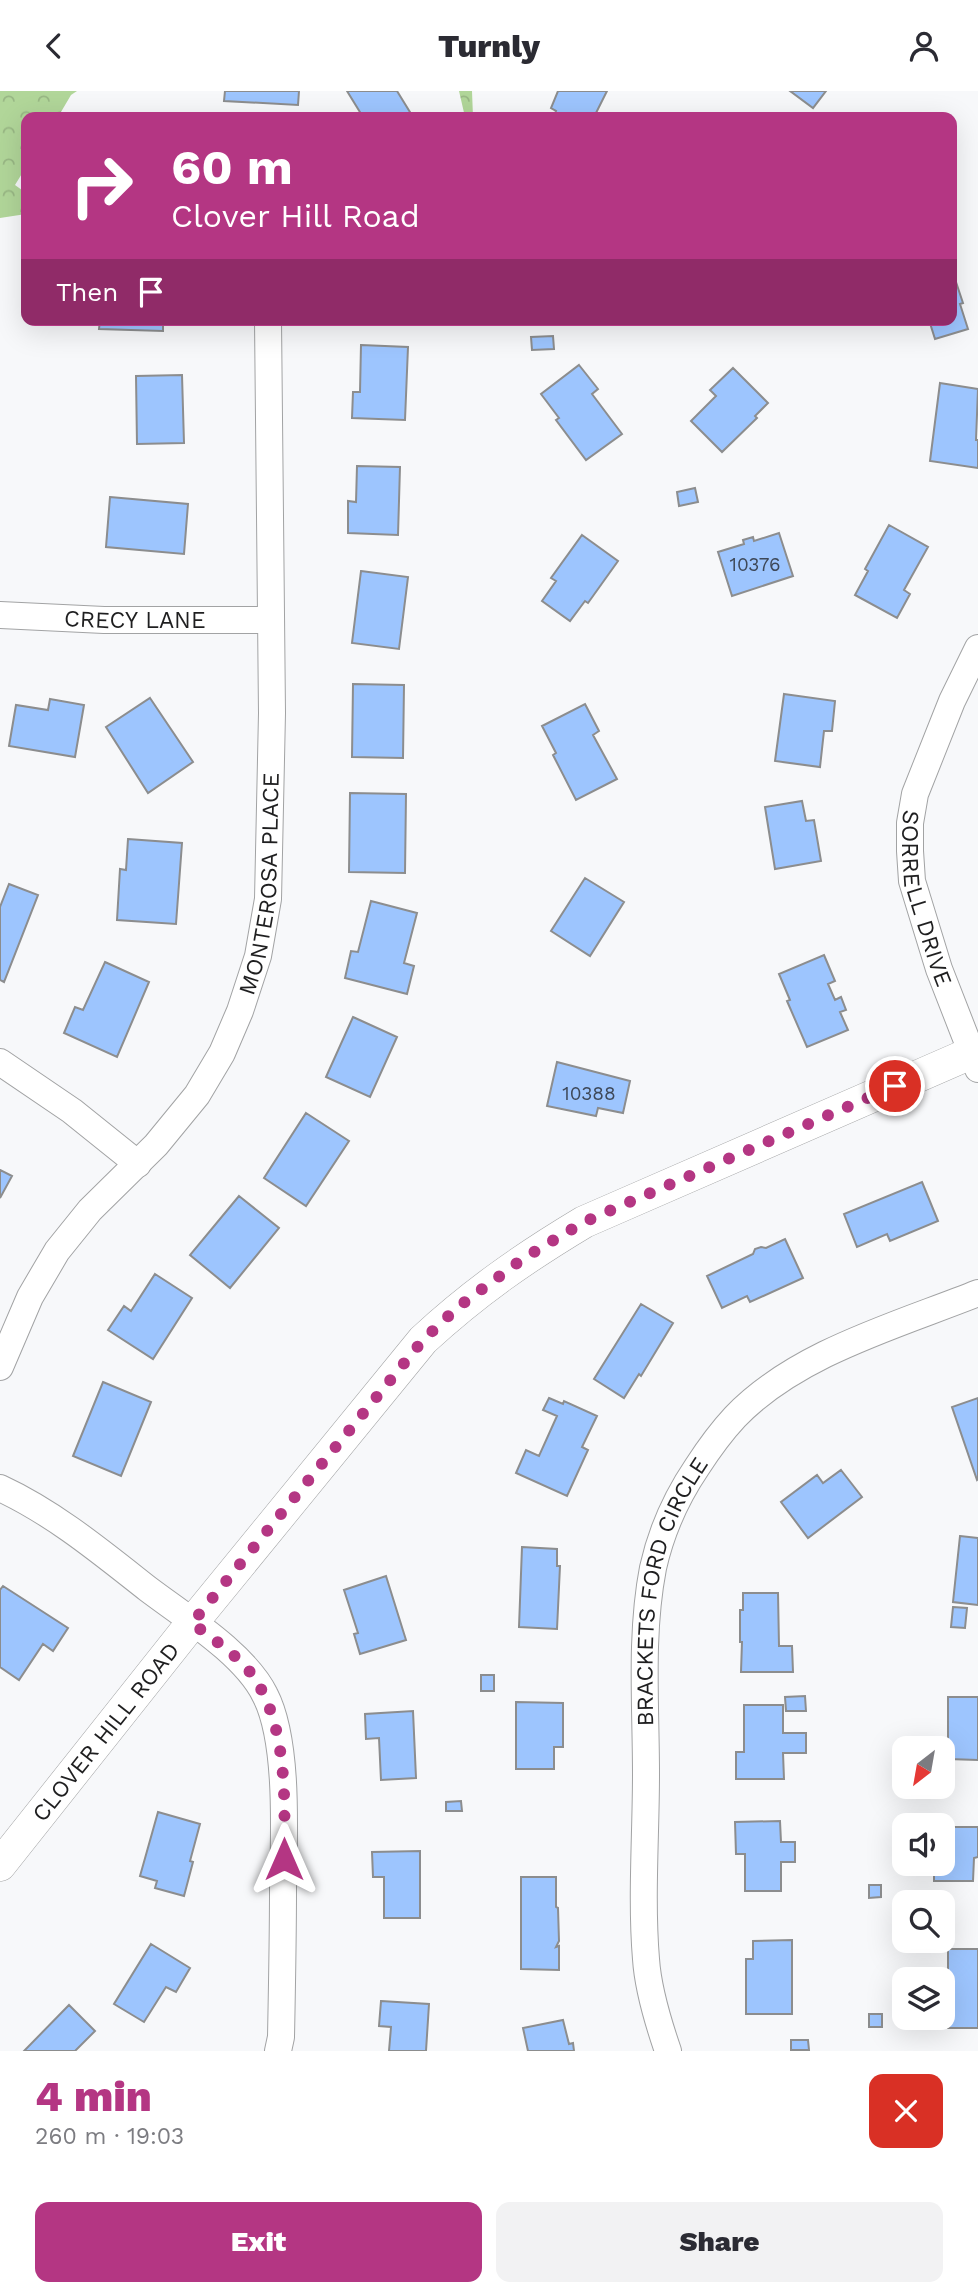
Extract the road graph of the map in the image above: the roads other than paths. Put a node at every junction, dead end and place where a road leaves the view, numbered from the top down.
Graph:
1 (268, 326) edge
2 (0, 615) edge
3 (271, 620) junction
4 (978, 648) edge
5 (976, 1058) edge
6 (0, 1062) edge
7 (138, 1164) junction
8 (978, 1293) edge
9 (0, 1367) edge
10 (0, 1487) edge
11 (192, 1623) junction
12 (0, 1865) edge
13 (278, 2051) edge
14 (668, 2051) edge

1 - 3 street, MONTEROSA PLACE
2 - 3 street, CRECY LANE
3 - 7 street, MONTEROSA PLACE
4 - 5 street, SORRELL DRIVE
5 - 11 street, CLOVER HILL ROAD
6 - 7 street
7 - 9 street, MONTEROSA PLACE
8 - 14 street, BRACKETS FORD CIRCLE
10 - 11 street
11 - 12 street, CLOVER HILL ROAD
11 - 13 street

